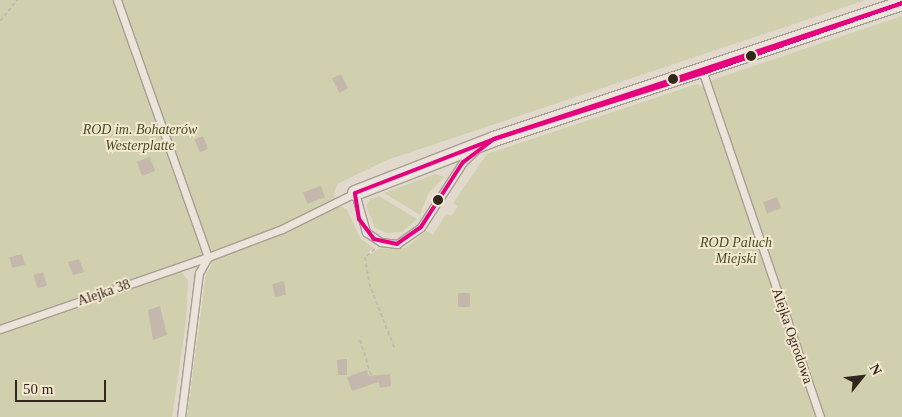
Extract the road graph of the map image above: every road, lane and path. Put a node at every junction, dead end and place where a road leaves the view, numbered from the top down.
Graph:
1 (17, 0) edge
2 (117, 0) edge
3 (902, 3) edge
4 (0, 21) edge
5 (705, 79) junction
6 (494, 139) junction
7 (355, 193) junction
8 (368, 254) dead end
9 (208, 257) junction
10 (0, 329) edge
11 (360, 340) dead end
12 (394, 347) dead end
13 (373, 381) dead end
14 (181, 417) edge
15 (820, 417) edge

1 - 4 path
2 - 9 lane
3 - 5 street
5 - 6 street
5 - 15 lane, Alejka Ogrodowa
6 - 7 street
6 - 7 lane
7 - 9 lane, Alejka 38
8 - 12 path
9 - 10 lane, Alejka 38
9 - 14 lane
11 - 13 path

